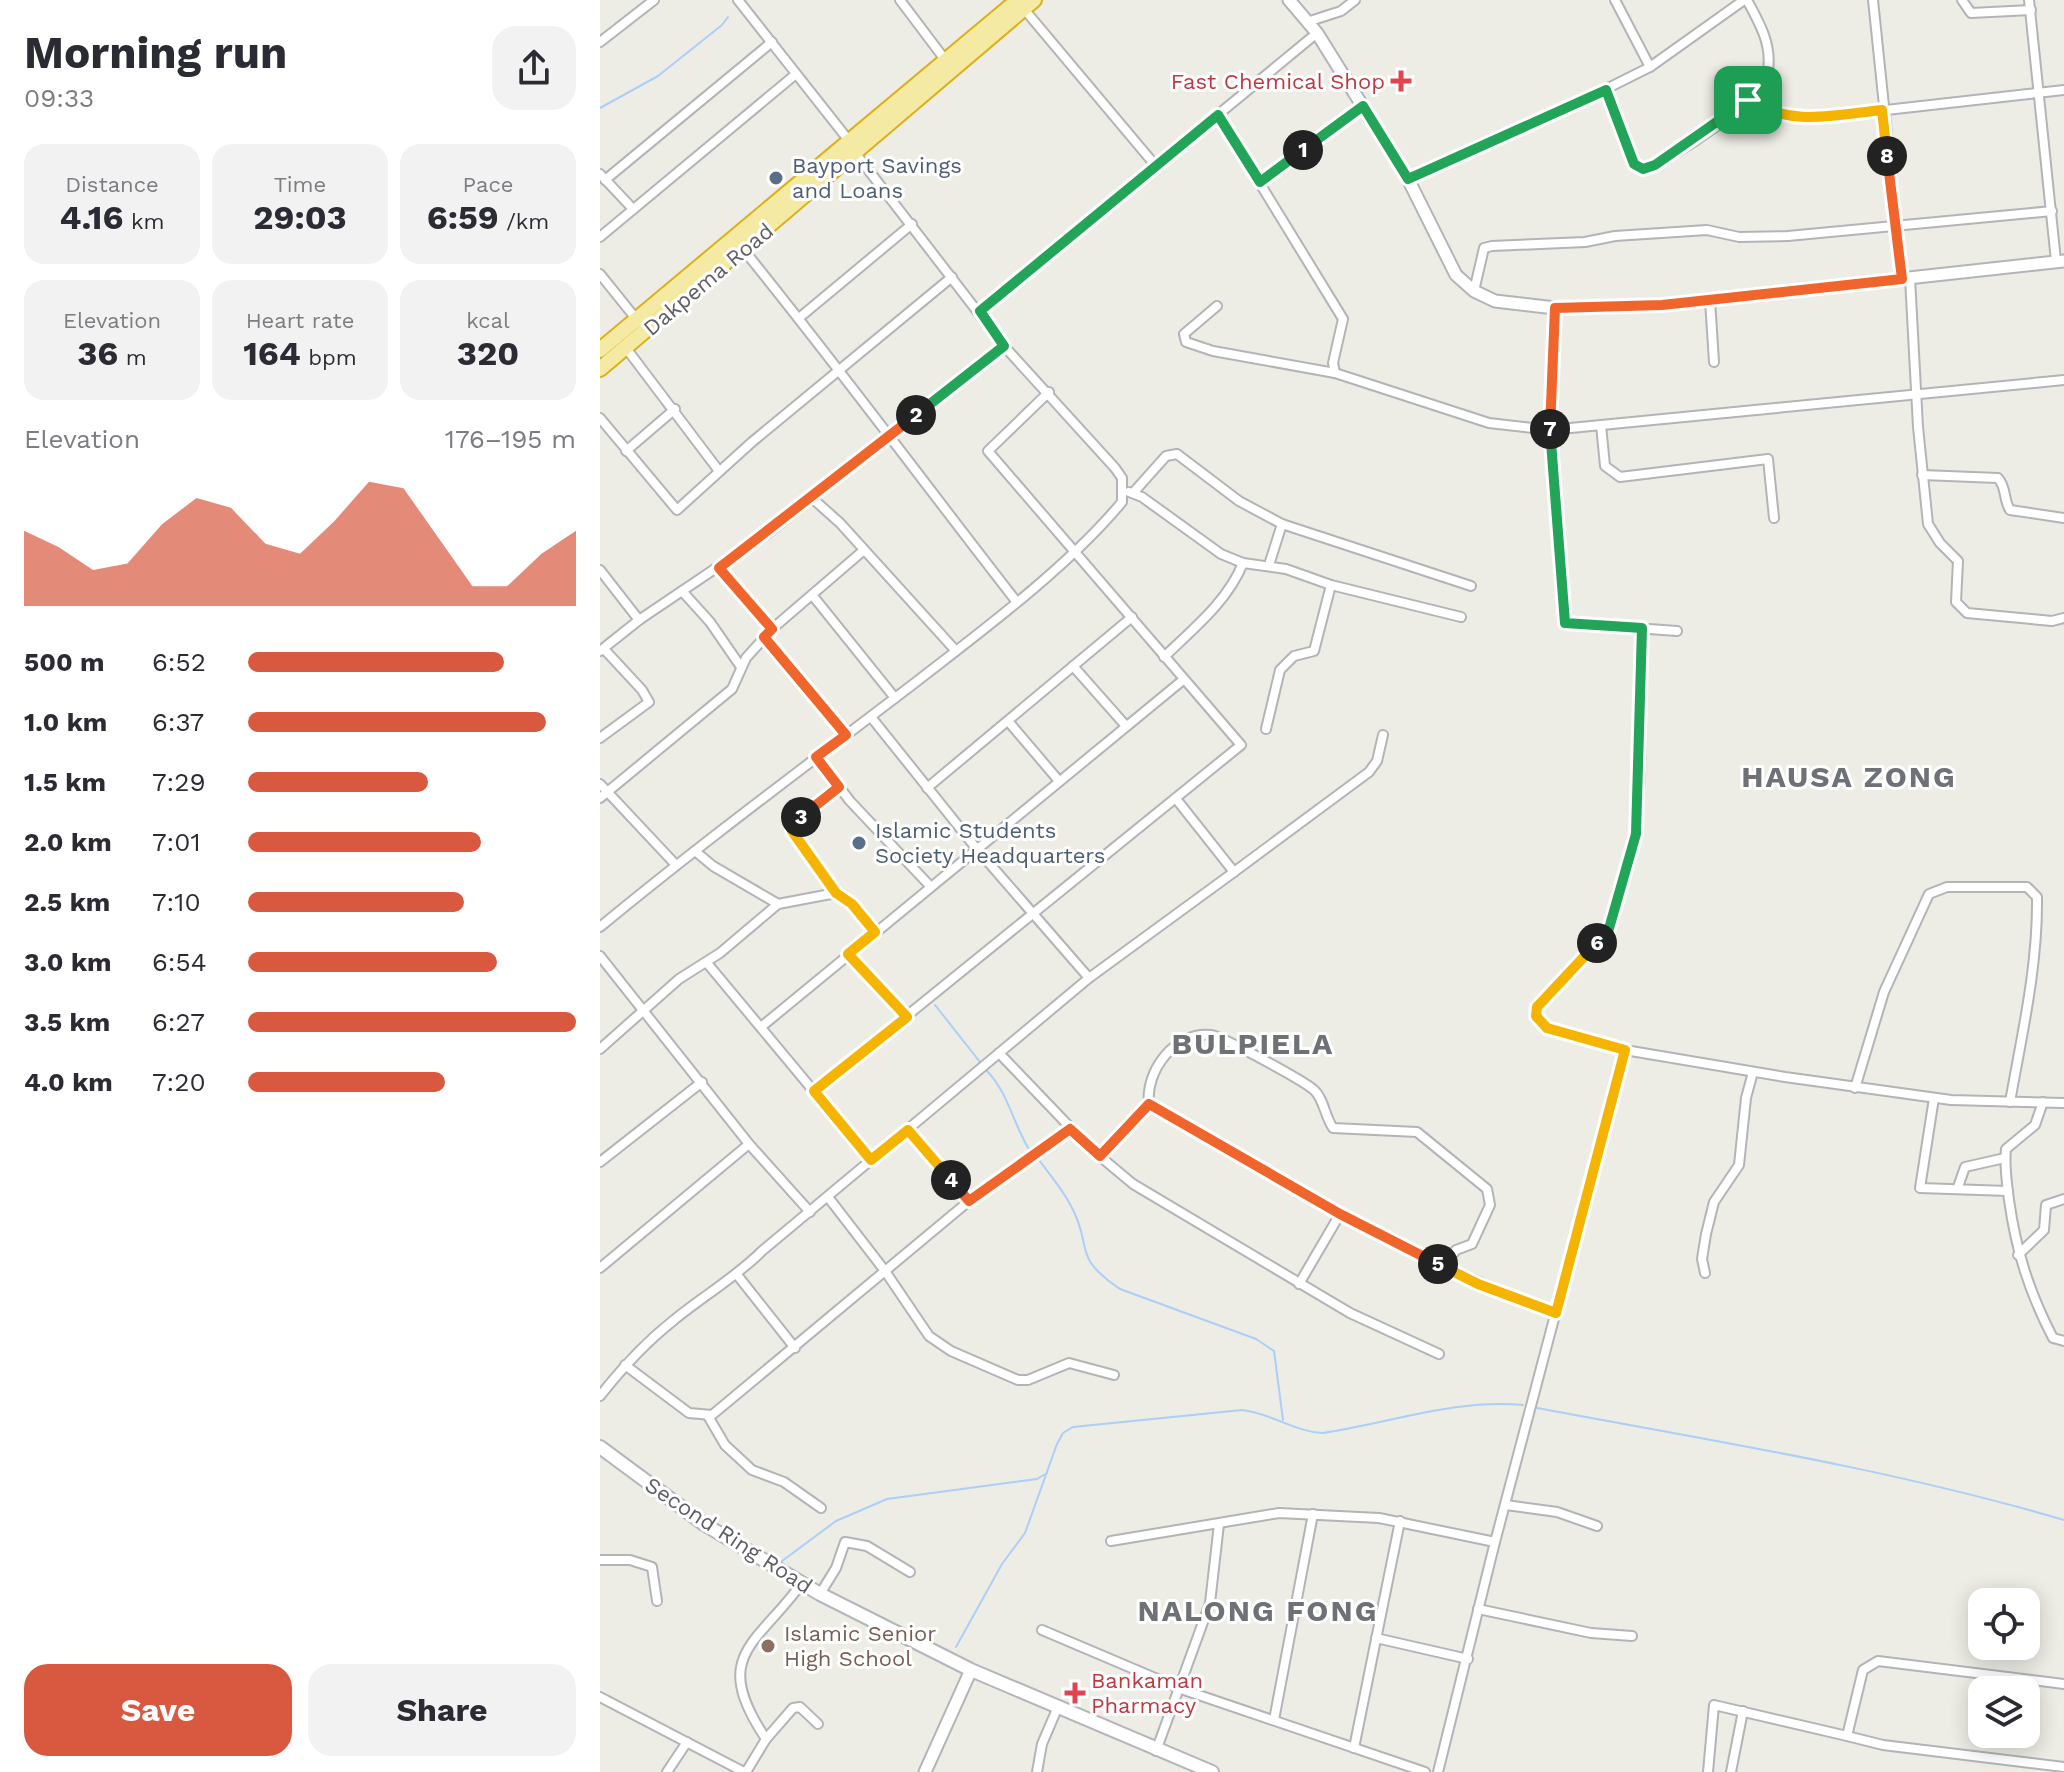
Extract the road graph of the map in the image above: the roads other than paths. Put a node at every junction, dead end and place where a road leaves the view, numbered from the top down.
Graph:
1 (654, 0) edge
2 (738, 0) edge
3 (900, 0) edge
4 (1289, 0) edge
5 (1355, 0) edge
6 (1615, 0) edge
7 (1746, 0) edge
8 (1873, 0) edge
9 (1962, 0) edge
10 (2029, 0) edge
11 (1025, 3) edge
12 (2031, 10) junction
13 (1307, 22) junction
14 (1317, 33) junction
15 (600, 42) edge
16 (772, 42) junction
17 (946, 61) junction
18 (1650, 67) junction
19 (796, 74) junction
20 (1606, 90) junction
21 (2064, 90) edge
22 (2039, 92) junction
23 (1748, 100) junction
24 (1363, 106) junction
25 (1882, 110) junction
26 (1218, 115) junction
27 (853, 148) junction
28 (1155, 165) junction
29 (603, 177) edge
30 (1408, 179) junction
31 (1260, 182) junction
32 (633, 209) junction
33 (2052, 211) junction
34 (912, 224) junction
35 (1895, 224) junction
36 (600, 237) edge
37 (743, 249) junction
38 (2060, 261) edge
39 (600, 274) edge
40 (952, 277) junction
41 (1906, 279) junction
42 (1474, 291) junction
43 (1710, 300) junction
44 (1217, 306) dead end
45 (1555, 308) junction
46 (980, 311) junction
47 (799, 318) junction
48 (637, 320) junction
49 (1004, 346) junction
50 (626, 348) junction
51 (600, 350) edge
52 (1714, 362) dead end
53 (600, 369) edge
54 (840, 369) junction
55 (1335, 373) junction
56 (2064, 380) edge
57 (1049, 392) junction
58 (1916, 396) junction
59 (675, 409) junction
60 (600, 418) edge
61 (1601, 425) junction
62 (1550, 430) junction
63 (889, 438) junction
64 (626, 451) junction
65 (719, 471) junction
66 (1922, 475) junction
67 (1129, 492) junction
68 (812, 498) junction
69 (1774, 518) dead end
70 (2064, 518) edge
71 (1282, 524) junction
72 (864, 550) junction
73 (1073, 550) junction
74 (1243, 563) junction
75 (1269, 565) junction
76 (719, 568) junction
77 (600, 570) edge
78 (1331, 585) junction
79 (1471, 586) dead end
80 (682, 591) junction
81 (813, 596) junction
82 (1016, 601) junction
83 (1132, 617) junction
84 (1461, 617) dead end
85 (2064, 618) edge
86 (639, 620) junction
87 (1642, 628) junction
88 (772, 629) junction
89 (1677, 631) dead end
90 (764, 637) junction
91 (602, 650) edge
92 (956, 651) junction
93 (1164, 657) junction
94 (1073, 666) junction
95 (741, 667) junction
96 (1183, 680) junction
97 (895, 698) junction
98 (871, 717) junction
99 (1008, 721) junction
100 (1126, 726) junction
101 (1266, 729) dead end
102 (846, 735) junction
103 (1383, 735) dead end
104 (600, 738) edge
105 (816, 757) junction
106 (1059, 781) junction
107 (839, 787) junction
108 (927, 788) junction
109 (602, 791) edge
110 (1177, 800) junction
111 (976, 848) junction
112 (695, 851) junction
113 (676, 865) junction
114 (1234, 872) junction
115 (930, 886) junction
116 (836, 893) junction
117 (778, 904) junction
118 (1036, 914) junction
119 (600, 927) edge
120 (875, 932) junction
121 (848, 954) junction
122 (600, 956) edge
123 (707, 963) junction
124 (1089, 978) junction
125 (644, 1011) junction
126 (907, 1017) junction
127 (761, 1027) junction
128 (600, 1049) edge
129 (1625, 1050) junction
130 (999, 1053) junction
131 (1753, 1072) junction
132 (702, 1082) junction
133 (1855, 1088) junction
134 (814, 1091) junction
135 (1934, 1098) junction
136 (2010, 1102) junction
137 (2043, 1102) junction
138 (2064, 1103) edge
139 (1149, 1104) junction
140 (1070, 1129) junction
141 (908, 1130) junction
142 (749, 1144) junction
143 (1100, 1156) junction
144 (2005, 1158) junction
145 (871, 1160) junction
146 (600, 1162) edge
147 (1958, 1187) junction
148 (2008, 1191) junction
149 (828, 1197) junction
150 (2064, 1199) edge
151 (969, 1201) junction
152 (810, 1212) junction
153 (1340, 1214) junction
154 (2018, 1255) junction
155 (1444, 1266) junction
156 (600, 1268) edge
157 (885, 1271) junction
158 (1705, 1273) dead end
159 (738, 1276) junction
160 (1299, 1284) junction
161 (1556, 1313) junction
162 (2064, 1341) edge
163 (795, 1348) junction
164 (1439, 1354) dead end
165 (625, 1365) junction
166 (1114, 1375) dead end
167 (600, 1396) edge
168 (708, 1416) junction
169 (600, 1447) edge
170 (1506, 1505) junction
171 (821, 1508) dead end
172 (1313, 1514) junction
173 (1400, 1521) junction
174 (1219, 1524) junction
175 (1597, 1526) dead end
176 (1111, 1541) dead end
177 (1495, 1542) junction
178 (600, 1560) edge
179 (910, 1572) dead end
180 (802, 1583) junction
181 (820, 1594) junction
182 (657, 1601) dead end
183 (1478, 1609) junction
184 (1042, 1630) dead end
185 (1632, 1636) dead end
186 (1376, 1638) junction
187 (1468, 1659) junction
188 (971, 1670) junction
189 (2064, 1684) edge
190 (1181, 1689) junction
191 (600, 1697) edge
192 (1057, 1709) junction
193 (1743, 1711) junction
194 (1274, 1720) junction
195 (818, 1724) dead end
196 (1847, 1736) junction
197 (766, 1739) junction
198 (687, 1742) junction
199 (1354, 1748) junction
200 (1156, 1751) junction
201 (2064, 1767) edge
202 (667, 1772) edge
203 (745, 1772) edge
204 (925, 1772) edge
205 (1037, 1772) edge
206 (1212, 1772) edge
207 (1425, 1772) edge
208 (1438, 1772) edge
209 (1708, 1772) edge
210 (1731, 1772) edge

1 - 15 street
2 - 16 street
3 - 17 street
4 - 13 street
5 - 13 street
6 - 18 street
7 - 18 street
7 - 23 street
8 - 25 street
9 - 12 street
10 - 12 street
11 - 17 highway, Dakpema Road
11 - 27 highway, Dakpema Road
11 - 28 street
12 - 22 street
13 - 14 street
14 - 24 street
14 - 26 street
16 - 19 street
16 - 29 street
17 - 27 highway, Dakpema Road
18 - 20 street
19 - 27 street
19 - 32 street
20 - 23 street
20 - 30 street
21 - 22 street
22 - 25 street
22 - 33 street
23 - 25 street
24 - 30 street
24 - 31 street
25 - 35 street
26 - 28 street
26 - 31 street
27 - 34 street
27 - 37 highway, Dakpema Road
27 - 48 highway, Dakpema Road
28 - 46 street
29 - 32 street
30 - 42 street
31 - 55 street
32 - 36 street
33 - 35 street
33 - 38 street
34 - 40 street
34 - 47 street
35 - 41 street
35 - 42 street
37 - 47 street
37 - 50 highway, Dakpema Road
38 - 41 street
39 - 48 street
40 - 46 street
40 - 54 street
41 - 43 street
41 - 58 street
42 - 45 street
43 - 45 street
43 - 52 street
44 - 55 street
45 - 62 street
46 - 49 street
47 - 54 street
48 - 51 highway, Dakpema Road
49 - 57 street
49 - 63 street
50 - 53 highway, Dakpema Road
50 - 59 street
54 - 63 street
54 - 65 street
55 - 62 street
56 - 58 street
57 - 67 street
57 - 73 street
58 - 61 street
58 - 66 street
59 - 64 street
59 - 65 street
60 - 64 street
61 - 62 street
61 - 69 street
62 - 87 street
63 - 68 street
63 - 82 street
64 - 65 street
66 - 70 street
66 - 85 street
67 - 71 street
67 - 73 street
67 - 74 street
68 - 72 street
68 - 76 street
71 - 75 street
71 - 79 street
72 - 81 street
72 - 92 street
73 - 82 street
73 - 83 street
74 - 75 street
74 - 93 street
75 - 78 street
76 - 80 street
76 - 88 street
77 - 86 street
78 - 84 street
78 - 101 street
80 - 86 street
80 - 95 street
81 - 88 street
81 - 97 street
82 - 92 street
83 - 93 street
83 - 94 street
86 - 91 street
87 - 89 street
87 - 129 street
88 - 90 street
90 - 95 street
90 - 102 street
91 - 104 street
92 - 97 street
93 - 96 street
94 - 99 street
94 - 100 street
95 - 109 street
96 - 100 street
96 - 110 street
97 - 98 street
98 - 102 street
98 - 108 street
99 - 106 street
99 - 108 street
100 - 106 street
102 - 105 street
103 - 114 street
105 - 107 street
105 - 112 street
106 - 111 street
107 - 115 street
107 - 116 street
108 - 111 street
109 - 113 street
110 - 114 street
110 - 118 street
111 - 115 street
111 - 118 street
112 - 113 street
112 - 117 street
113 - 119 street
114 - 124 street
115 - 120 street
116 - 117 street
116 - 120 street
117 - 123 street
118 - 124 street
118 - 126 street
120 - 121 street
121 - 126 street
121 - 127 street
122 - 125 street
123 - 125 street
123 - 127 street
124 - 130 street
125 - 128 street
125 - 132 street
126 - 134 street
127 - 134 street
129 - 131 street
129 - 161 street
130 - 140 street
130 - 141 street
131 - 133 street
131 - 158 street
132 - 142 street
132 - 146 street
133 - 135 street
133 - 136 street
134 - 145 street
135 - 136 street
135 - 147 street
136 - 137 street
137 - 138 street
137 - 144 street
139 - 143 street
139 - 153 street
139 - 155 street
140 - 143 street
140 - 151 street
141 - 145 street
141 - 151 street
142 - 152 street
142 - 156 street
143 - 160 street
144 - 147 street
144 - 148 street
145 - 149 street
147 - 148 street
148 - 154 street
149 - 152 street
149 - 157 street
150 - 154 street
151 - 157 street
152 - 159 street
153 - 155 street
153 - 160 street
154 - 162 street
155 - 161 street
157 - 163 street
157 - 166 street
159 - 163 street
159 - 165 street
160 - 164 street
161 - 170 street
163 - 168 street
165 - 167 street
165 - 168 street
168 - 171 street
169 - 180 main road, Second Ring Road
170 - 175 street
170 - 177 street
172 - 173 street
172 - 174 street
172 - 194 street
173 - 177 street
173 - 186 street
174 - 176 street
174 - 190 street
177 - 183 street
178 - 182 street
179 - 181 street
180 - 181 main road, Second Ring Road
180 - 197 street
181 - 188 main road, Second Ring Road
183 - 185 street
183 - 187 street
184 - 190 street
186 - 187 street
186 - 199 street
187 - 208 street
188 - 192 main road, Second Ring Road
188 - 204 street
189 - 196 street
190 - 194 street
190 - 200 street
191 - 198 street
192 - 200 main road, Second Ring Road
192 - 205 street
193 - 196 street
193 - 209 street
193 - 210 street
194 - 199 street
195 - 197 street
196 - 201 street
197 - 203 street
198 - 202 street
198 - 203 street
199 - 207 street
200 - 206 main road, Second Ring Road

